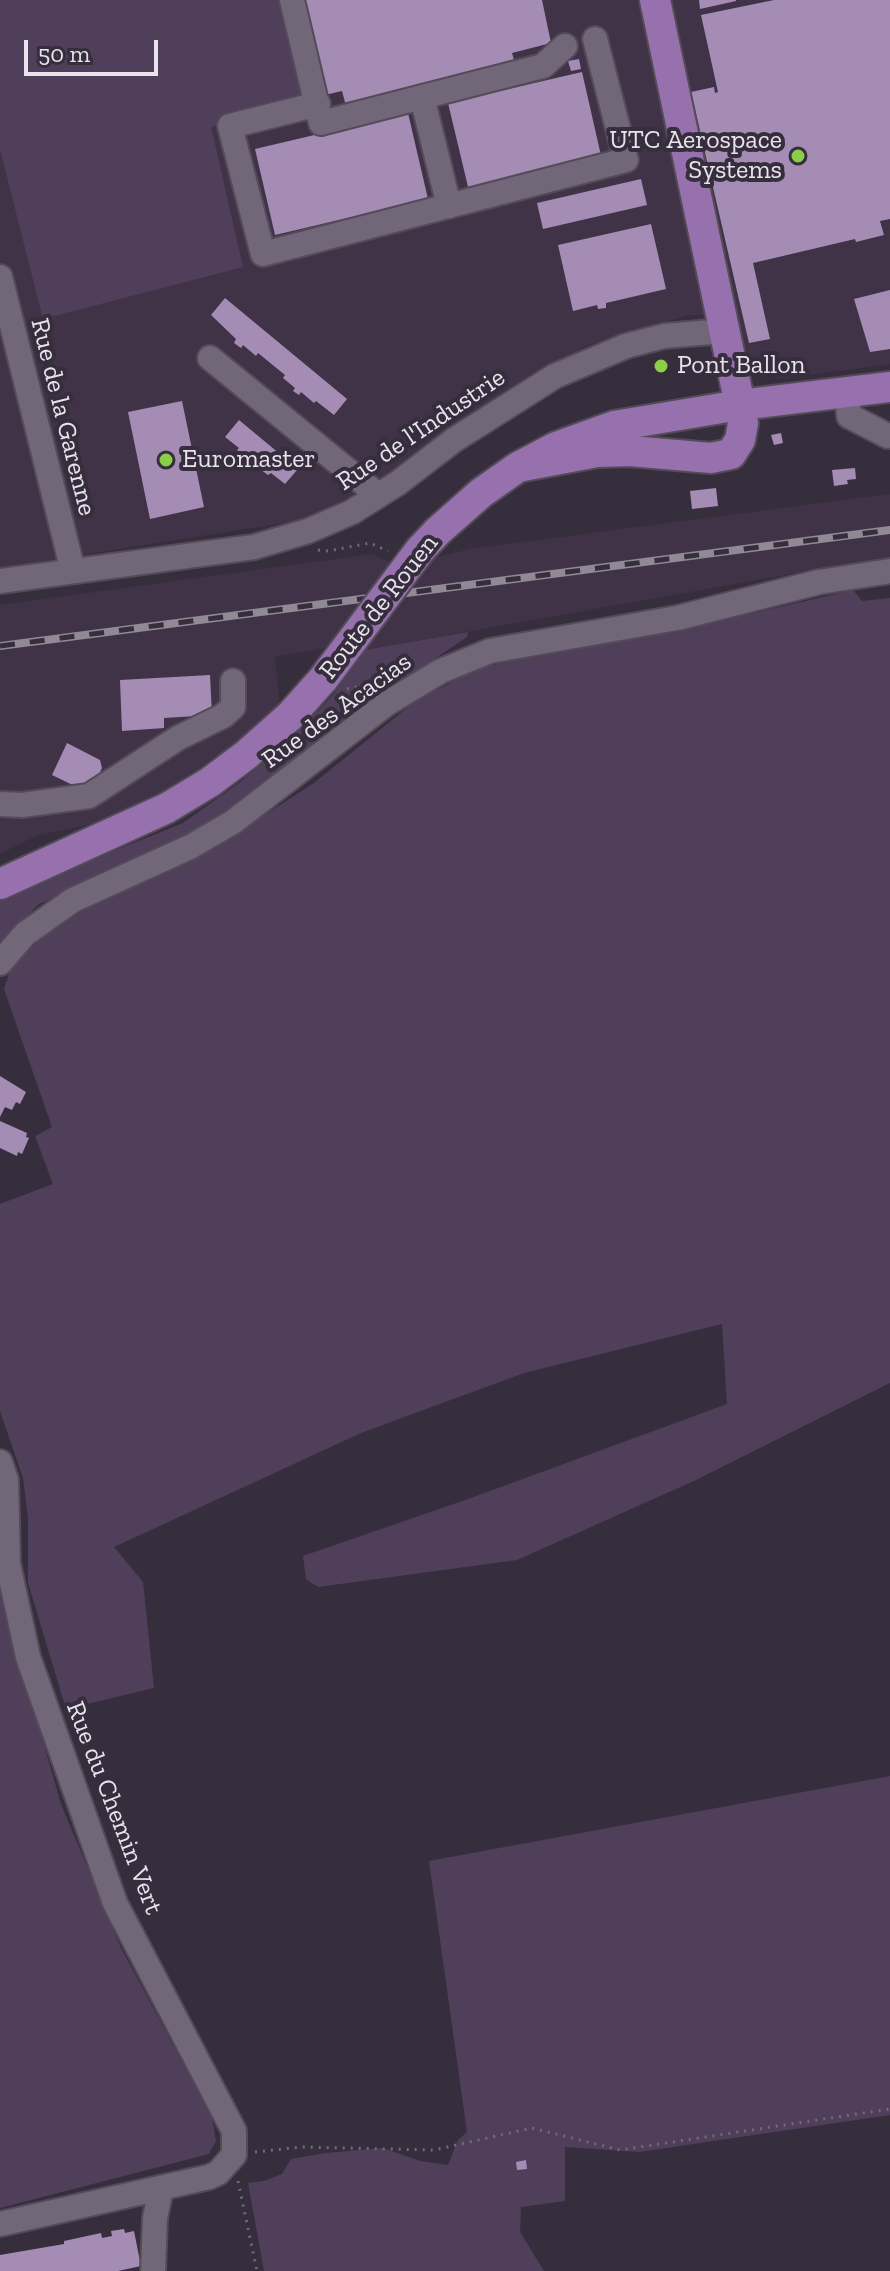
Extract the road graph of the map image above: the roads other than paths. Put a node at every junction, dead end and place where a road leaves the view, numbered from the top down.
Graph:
1 (292, 0) edge
2 (655, 0) edge
3 (595, 39) dead end
4 (565, 46) dead end
5 (422, 97) junction
6 (318, 104) junction
7 (449, 206) junction
8 (0, 277) edge
9 (724, 331) junction
10 (210, 358) dead end
11 (890, 387) edge
12 (847, 392) junction
13 (740, 405) junction
14 (888, 436) edge
15 (518, 467) junction
16 (378, 495) junction
17 (73, 571) junction
18 (890, 571) edge
19 (0, 581) edge
20 (233, 681) dead end
21 (0, 804) edge
22 (124, 829) junction
23 (0, 867) edge
24 (0, 884) edge
25 (0, 963) edge
26 (0, 1462) edge
27 (161, 2188) junction
28 (0, 2224) edge
29 (153, 2271) edge

1 - 6 street
2 - 9 main road
3 - 7 street
4 - 5 street
5 - 6 street
5 - 7 street
6 - 7 street
8 - 17 street, Rue de la Garenne
9 - 13 main road
9 - 16 street, Rue de l'Industrie
10 - 16 street
11 - 12 main road, Route de Rouen
12 - 13 main road, Route de Rouen
12 - 14 street
13 - 15 main road, Route de Rouen
13 - 15 main road
15 - 22 main road, Route de Rouen, bridge
16 - 17 street, Rue de l'Industrie
17 - 19 street, Rue de l'Industrie
18 - 25 street, Rue des Acacias
20 - 21 street
22 - 23 main road, Route de Rouen
22 - 24 main road, Route de Rouen
26 - 27 street, Rue du Chemin Vert
27 - 28 street
27 - 29 street

